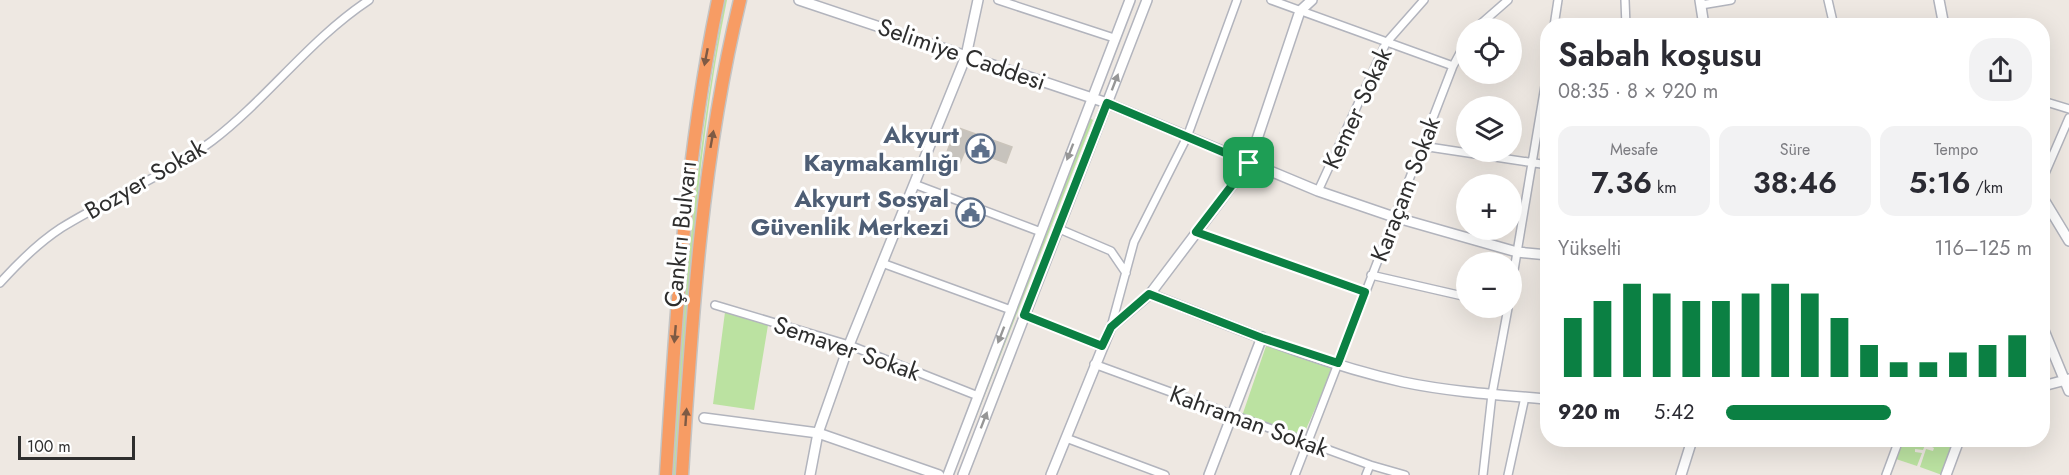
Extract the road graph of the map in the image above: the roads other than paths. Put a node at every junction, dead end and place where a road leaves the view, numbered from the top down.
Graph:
1 (369, 0) edge
2 (718, 0) edge
3 (740, 0) edge
4 (800, 0) edge
5 (978, 0) edge
6 (998, 0) edge
7 (1130, 0) edge
8 (1147, 0) edge
9 (1237, 0) edge
10 (1271, 0) edge
11 (1312, 0) edge
12 (1424, 0) edge
13 (1508, 0) edge
14 (1558, 0) edge
15 (1625, 0) edge
16 (1731, 0) edge
17 (1828, 0) edge
18 (1939, 0) edge
19 (1701, 2) edge
20 (1300, 11) junction
21 (1487, 18) edge
22 (1555, 18) edge
23 (1626, 18) edge
24 (1703, 18) edge
25 (1832, 18) edge
26 (1942, 18) edge
27 (1114, 38) junction
28 (1386, 43) junction
29 (966, 56) junction
30 (1456, 60) edge
31 (1453, 66) junction
32 (1091, 98) junction
33 (1107, 103) junction
34 (2050, 103) edge
35 (2069, 109) edge
36 (2069, 117) edge
37 (1540, 129) edge
38 (1187, 137) junction
39 (1422, 146) junction
40 (2050, 162) edge
41 (1249, 163) junction
42 (1534, 164) junction
43 (1540, 164) edge
44 (914, 184) junction
45 (1318, 191) junction
46 (2050, 210) edge
47 (1394, 217) junction
48 (1057, 228) junction
49 (1041, 232) junction
50 (1196, 232) junction
51 (2069, 241) edge
52 (1517, 252) joint
53 (1522, 252) edge
54 (1540, 254) edge
55 (882, 263) junction
56 (1126, 273) junction
57 (1371, 275) junction
58 (0, 283) edge
59 (1365, 292) junction
60 (1149, 294) junction
61 (1456, 294) edge
62 (715, 305) dead end
63 (1011, 310) junction
64 (1024, 315) junction
65 (1506, 318) edge
66 (1111, 327) junction
67 (1262, 338) junction
68 (2050, 344) edge
69 (849, 345) junction
70 (1102, 346) junction
71 (1338, 363) junction
72 (1094, 364) junction
73 (2068, 384) edge
74 (2050, 385) edge
75 (1492, 394) junction
76 (978, 396) junction
77 (1525, 397) junction
78 (1540, 398) edge
79 (1232, 414) junction
80 (704, 418) dead end
81 (818, 433) junction
82 (1065, 438) junction
83 (1308, 443) junction
84 (1690, 447) edge
85 (1896, 447) edge
86 (1956, 447) edge
87 (1370, 465) junction
88 (666, 475) edge
89 (682, 475) edge
90 (810, 475) edge
91 (939, 475) edge
92 (948, 475) edge
93 (963, 475) edge
94 (1051, 475) edge
95 (1165, 475) edge
96 (1209, 475) edge
97 (1295, 475) edge
98 (1366, 475) edge
99 (1405, 475) edge
100 (1483, 475) edge
101 (1508, 475) edge
102 (1681, 475) edge
103 (1886, 475) edge
104 (1946, 475) edge

1 - 58 street, Bozyer Sokak
2 -> 88 highway, Çankırı Bulvarı
89 -> 3 highway, Çankırı Bulvarı
4 - 29 street, Selimiye Caddesi
5 - 29 street
6 - 27 street
7 - 27 street
33 -> 8 street
9 - 38 street
10 - 20 street
11 - 20 street
12 - 28 street, Kemer Sokak
13 - 21 street
14 - 22 street
15 - 23 street
16 - 19 street
17 - 25 street
18 - 26 street
19 - 24 street
20 - 28 street
20 - 41 street
27 - 32 street
28 - 31 street
28 - 45 street, Kemer Sokak
29 - 32 street, Selimiye Caddesi
29 - 44 street
30 - 31 street, Karaçam Sokak
31 - 39 street, Karaçam Sokak
32 - 33 street, Selimiye Caddesi
32 -> 49 street
33 - 38 street, Selimiye Caddesi
33 - 48 street
34 - 35 street
36 - 40 street
37 - 42 street
38 - 41 street, Selimiye Caddesi
38 - 56 street
39 - 42 street
39 - 47 street, Karaçam Sokak
41 - 45 street, Selimiye Caddesi
41 - 50 street
42 - 43 street
42 - 52 street
44 - 49 street
44 - 55 street
45 - 47 street, Selimiye Caddesi
46 - 51 street
47 - 52 street, Selimiye Caddesi
47 - 57 street, Karaçam Sokak
48 - 56 street
48 - 64 street
49 - 63 street
50 - 59 street
50 - 60 street
53 - 54 street, Selimiye Caddesi
55 - 63 street
55 - 69 street
56 - 66 street
57 - 59 street, Karaçam Sokak
57 - 61 street
59 - 71 street, Karaçam Sokak
60 - 66 street
60 - 67 street
62 - 69 street, Semaver Sokak
63 -> 76 street
64 - 70 street
93 -> 64 street
65 - 75 street
66 - 70 street
67 - 71 street
67 - 79 street
68 - 73 street
69 - 76 street, Semaver Sokak
69 - 81 street
70 - 72 street
71 - 75 street
71 - 83 street, Karaçam Sokak
72 - 79 street, Kahraman Sokak
72 - 82 street
73 - 74 street
75 - 77 street
75 - 100 street
76 - 92 street
77 - 78 street
77 - 101 street
79 - 83 street, Kahraman Sokak
79 - 96 street
80 - 81 street
81 - 90 street
81 - 91 street
82 - 94 street
82 - 95 street
83 - 87 street, Kahraman Sokak
83 - 97 street, Karaçam Sokak
84 - 102 street
85 - 103 street
86 - 104 street
87 - 98 street
87 - 99 street, Kahraman Sokak

